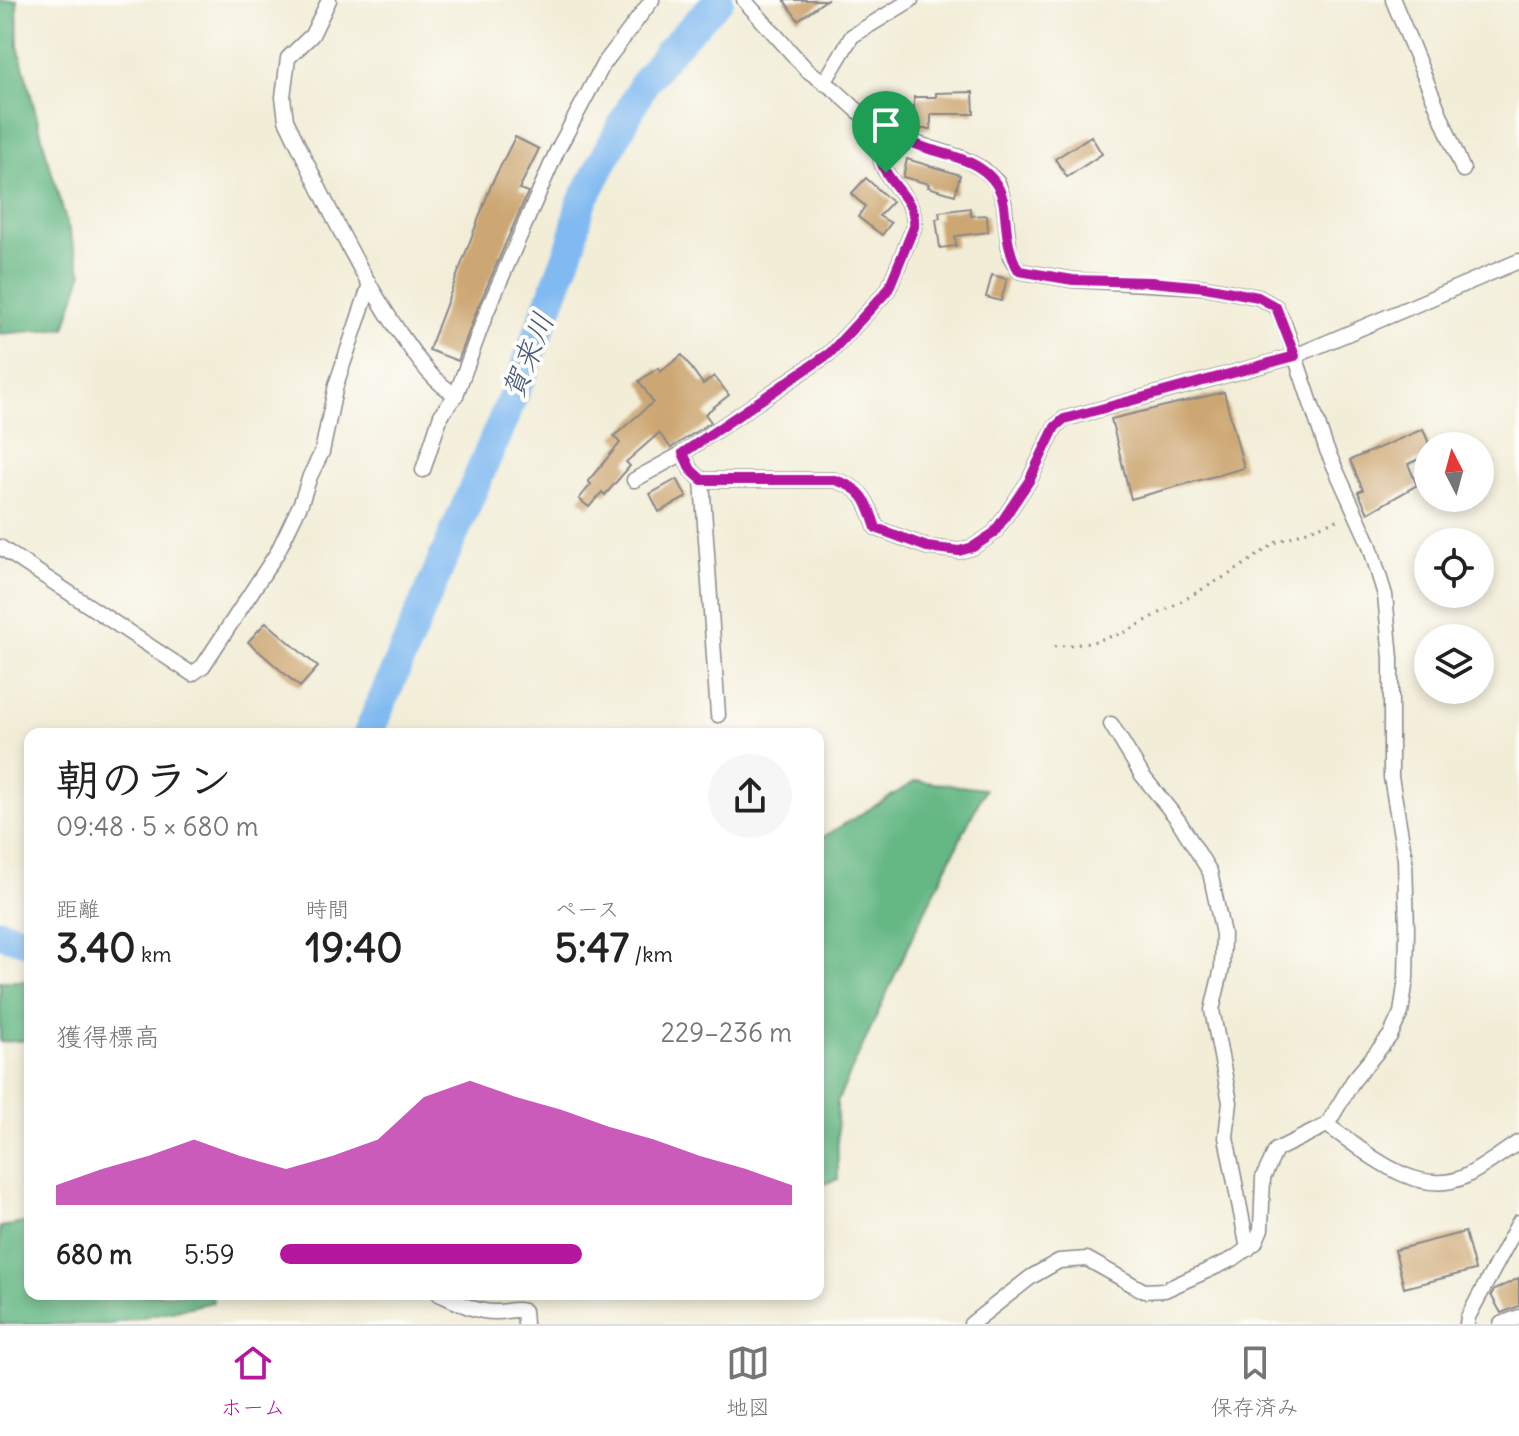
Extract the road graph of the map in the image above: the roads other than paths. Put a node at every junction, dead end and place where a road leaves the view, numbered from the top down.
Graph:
1 (329, 0) edge
2 (652, 0) edge
3 (911, 0) edge
4 (1393, 0) edge
5 (748, 5) edge
6 (824, 83) junction
7 (881, 132) junction
8 (1463, 170) dead end
9 (1519, 261) edge
10 (369, 287) junction
11 (1295, 356) junction
12 (456, 395) junction
13 (683, 453) junction
14 (423, 470) dead end
15 (634, 480) dead end
16 (702, 480) junction
17 (0, 547) edge
18 (718, 715) dead end
19 (1111, 724) dead end
20 (1327, 1125) junction
21 (1519, 1142) edge
22 (1519, 1222) edge
23 (1248, 1249) junction
24 (454, 1300) edge
25 (1519, 1317) edge
26 (525, 1324) edge
27 (971, 1324) edge
28 (1467, 1324) edge
29 (1501, 1324) edge

1 - 10 street
2 - 12 street
3 - 6 street
4 - 8 street
5 - 6 street
6 - 7 street
7 - 11 street
7 - 13 street
9 - 11 street
10 - 12 street
10 - 17 street
11 - 16 street
11 - 20 street
12 - 14 street
13 - 15 street
13 - 16 street
16 - 18 street
19 - 23 street
20 - 21 street
20 - 23 street
22 - 28 street
23 - 27 street
24 - 26 street
25 - 29 street

